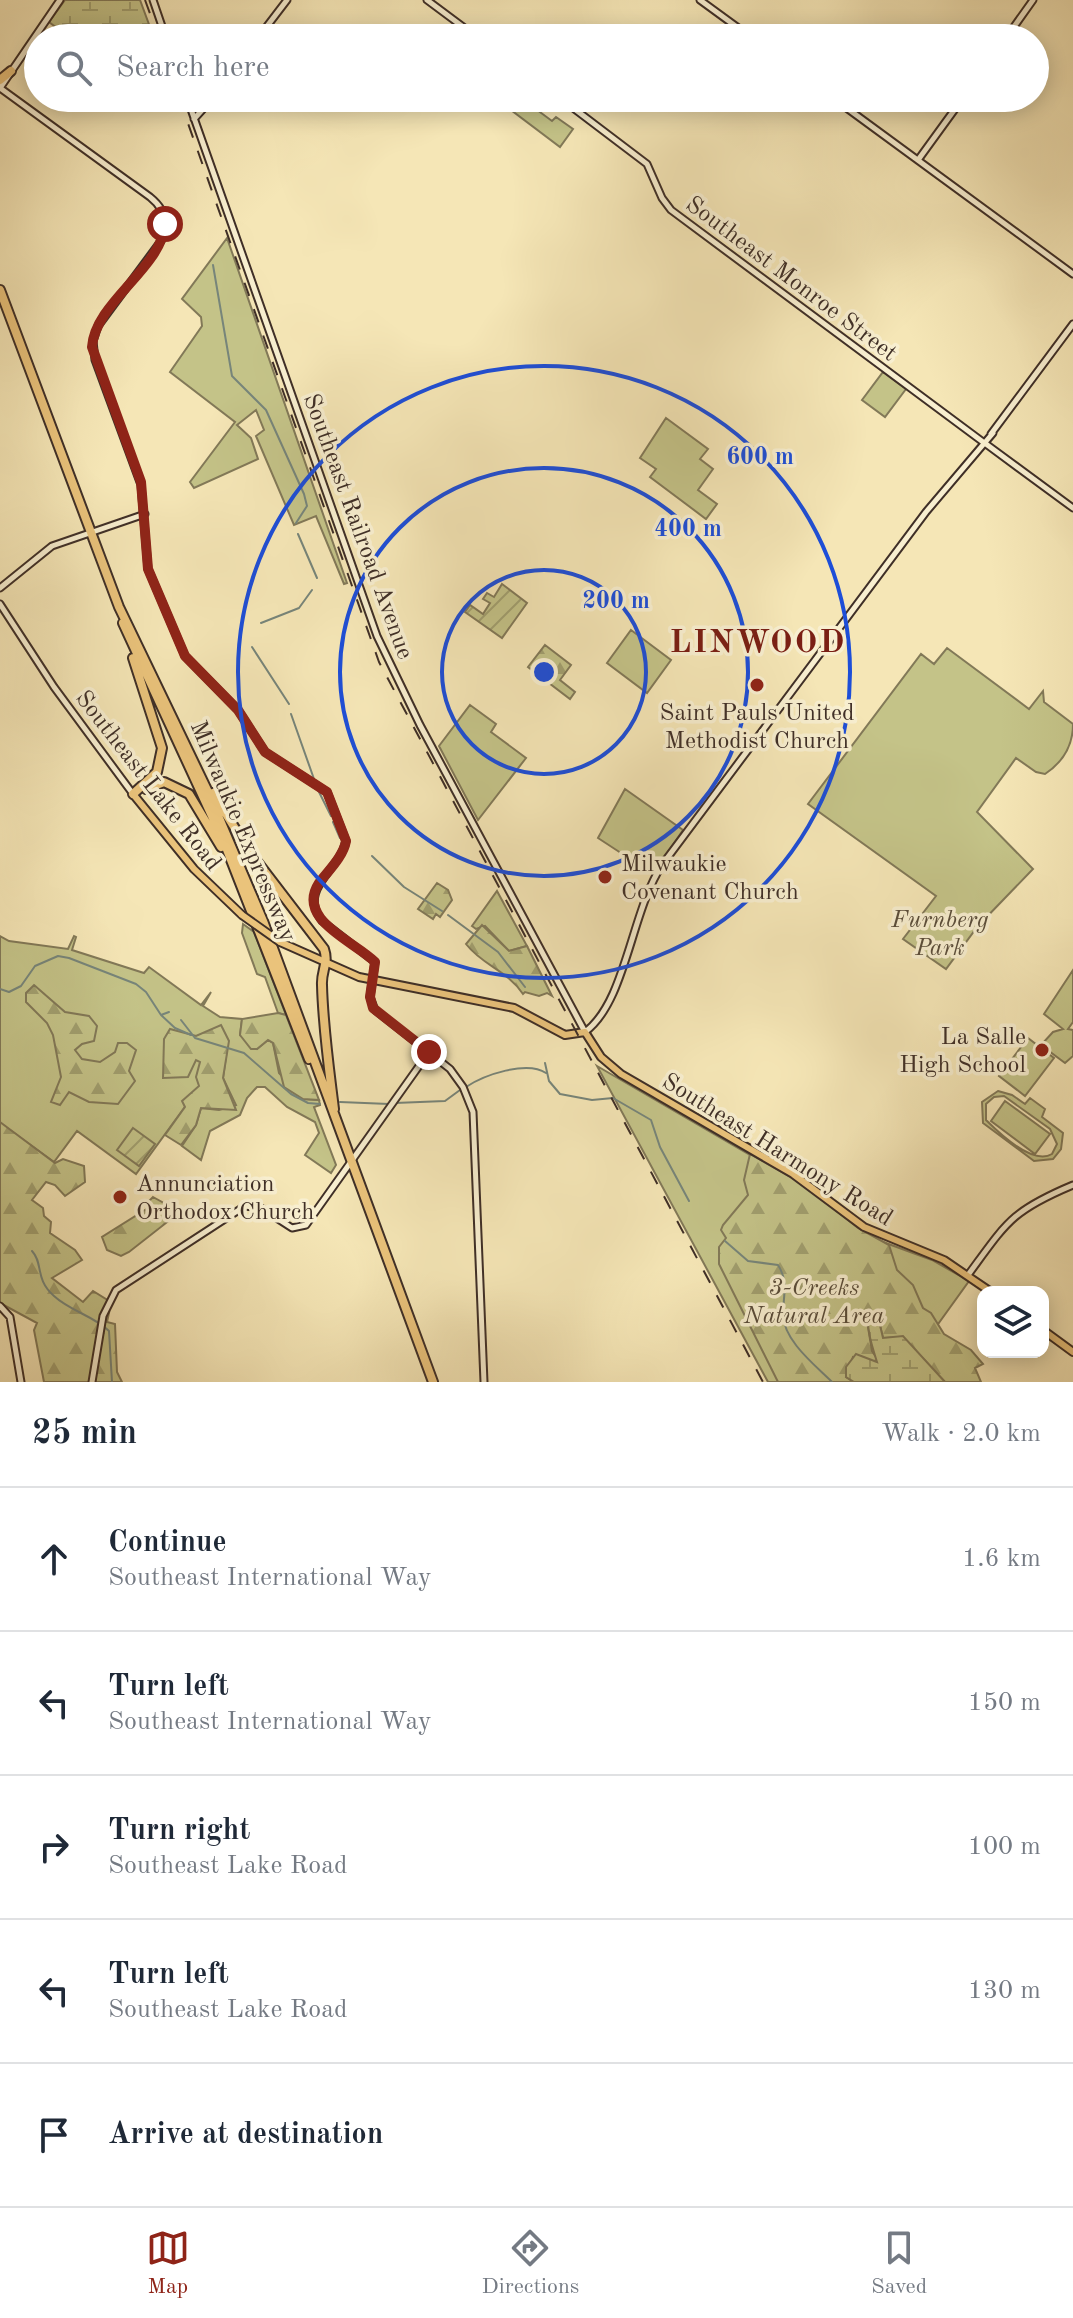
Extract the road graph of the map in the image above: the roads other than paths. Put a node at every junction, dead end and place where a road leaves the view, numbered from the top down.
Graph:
1 (60, 0) edge
2 (153, 0) edge
3 (287, 0) edge
4 (427, 0) edge
5 (700, 0) edge
6 (1033, 0) edge
7 (43, 24) edge
8 (161, 24) edge
9 (269, 24) edge
10 (459, 24) edge
11 (733, 24) edge
12 (1016, 24) edge
13 (24, 52) edge
14 (11, 71) junction
15 (0, 80) edge
16 (0, 88) edge
17 (24, 105) edge
18 (33, 112) edge
19 (192, 112) edge
20 (200, 112) edge
21 (578, 112) edge
22 (852, 112) edge
23 (953, 112) edge
24 (194, 119) junction
25 (918, 160) junction
26 (1073, 274) edge
27 (0, 290) edge
28 (1073, 324) edge
29 (984, 443) junction
30 (1073, 508) edge
31 (145, 514) junction
32 (91, 531) junction
33 (0, 588) edge
34 (0, 604) edge
35 (119, 607) junction
36 (122, 623) junction
37 (188, 750) junction
38 (134, 795) junction
39 (244, 891) junction
40 (326, 964) junction
41 (374, 981) junction
42 (585, 1032) junction
43 (429, 1052) junction
44 (318, 1077) junction
45 (335, 1122) junction
46 (350, 1163) junction
47 (1073, 1185) edge
48 (968, 1275) junction
49 (983, 1286) edge
50 (0, 1306) edge
51 (1049, 1334) edge
52 (1073, 1352) edge
53 (21, 1382) edge
54 (92, 1382) edge
55 (433, 1382) edge
56 (484, 1382) edge

1 - 7 street
2 - 8 street
3 - 9 street
4 - 10 street
5 - 11 street
6 - 12 street
13 - 14 street
14 - 15 highway
14 - 16 street
16 - 17 street
18 - 31 street
19 - 24 street, Southeast Railroad Avenue
20 - 24 street
21 - 29 street, Southeast Monroe Street
22 - 25 street
23 - 25 street
24 - 42 street, Southeast Railroad Avenue
25 - 26 street
27 - 32 highway, Milwaukie Expressway
28 - 29 street
29 - 30 street, Southeast Monroe Street
29 - 42 street
31 - 32 street
31 - 41 street
32 - 33 street
32 - 35 highway, Milwaukie Expressway
34 - 38 street, Southeast Lake Road
35 - 36 highway, Milwaukie Expressway
35 - 37 highway, Milwaukie Expressway
36 - 38 highway
36 - 39 highway, Milwaukie Expressway
37 - 40 highway
37 - 44 highway, Milwaukie Expressway
38 - 39 highway
38 - 40 main road, Southeast Lake Road, bridge
39 - 44 highway, Milwaukie Expressway
40 - 41 main road, Southeast Lake Road
40 - 45 highway
41 - 42 main road
41 - 43 street
42 - 48 main road, Southeast Harmony Road
43 - 46 street
43 - 56 street
44 - 45 highway, Milwaukie Expressway
45 - 46 highway, Milwaukie Expressway
46 - 54 street
46 - 55 highway, Milwaukie Expressway
47 - 48 street
48 - 49 main road, Southeast Harmony Road
50 - 53 street
51 - 52 main road

